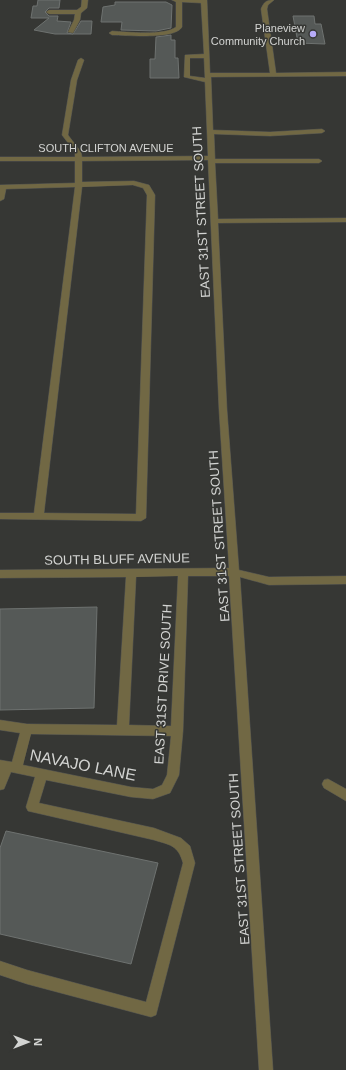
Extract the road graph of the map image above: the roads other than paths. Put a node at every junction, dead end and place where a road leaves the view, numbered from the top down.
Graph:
1 (85, 0) edge
2 (271, 0) edge
3 (177, 1) edge
4 (204, 1) edge
5 (78, 12) junction
6 (49, 15) dead end
7 (71, 32) dead end
8 (112, 33) dead end
9 (206, 56) junction
10 (81, 60) dead end
11 (346, 74) edge
12 (273, 75) junction
13 (207, 77) junction
14 (322, 131) dead end
15 (210, 132) junction
16 (0, 159) edge
17 (77, 159) junction
18 (211, 160) junction
19 (319, 161) dead end
20 (79, 184) junction
21 (1, 187) edge
22 (0, 199) edge
23 (214, 221) junction
24 (346, 222) edge
25 (0, 516) edge
26 (39, 516) junction
27 (130, 572) junction
28 (183, 572) junction
29 (234, 572) junction
30 (0, 574) edge
31 (346, 580) edge
32 (0, 725) edge
33 (27, 729) junction
34 (123, 730) junction
35 (176, 731) junction
36 (8, 767) edge
37 (42, 773) junction
38 (328, 784) dead end
39 (0, 785) edge
40 (160, 792) joint
41 (346, 796) edge
42 (0, 968) edge
43 (266, 1070) edge

1 - 5 street
2 - 12 street
3 - 4 street
3 - 8 street
4 - 9 street, EAST 31ST STREET SOUTH
5 - 6 street
5 - 7 street
9 - 13 street, EAST 31ST STREET SOUTH
9 - 13 street
10 - 17 street
11 - 12 street
12 - 13 street
13 - 15 street, EAST 31ST STREET SOUTH
14 - 15 street
15 - 18 street, EAST 31ST STREET SOUTH
16 - 17 street, SOUTH CLIFTON AVENUE
17 - 18 street, SOUTH CLIFTON AVENUE
17 - 20 street
18 - 19 street, SOUTH CLIFTON AVENUE
18 - 23 street, EAST 31ST STREET SOUTH
20 - 21 street
20 - 26 street
20 - 26 street
21 - 22 street
23 - 24 street
23 - 29 street, EAST 31ST STREET SOUTH
25 - 26 street
27 - 28 street, SOUTH BLUFF AVENUE
27 - 30 street, SOUTH BLUFF AVENUE
27 - 34 street
28 - 29 street, SOUTH BLUFF AVENUE
28 - 35 street, EAST 31ST DRIVE SOUTH
29 - 31 street, SOUTH BLUFF AVENUE
29 - 43 street, EAST 31ST STREET SOUTH
32 - 33 street
33 - 34 street
33 - 36 street
34 - 35 street
35 - 40 street, EAST 31ST DRIVE SOUTH
36 - 37 street, NAVAJO LANE
36 - 39 street
37 - 40 street, NAVAJO LANE
37 - 42 street
38 - 41 street

